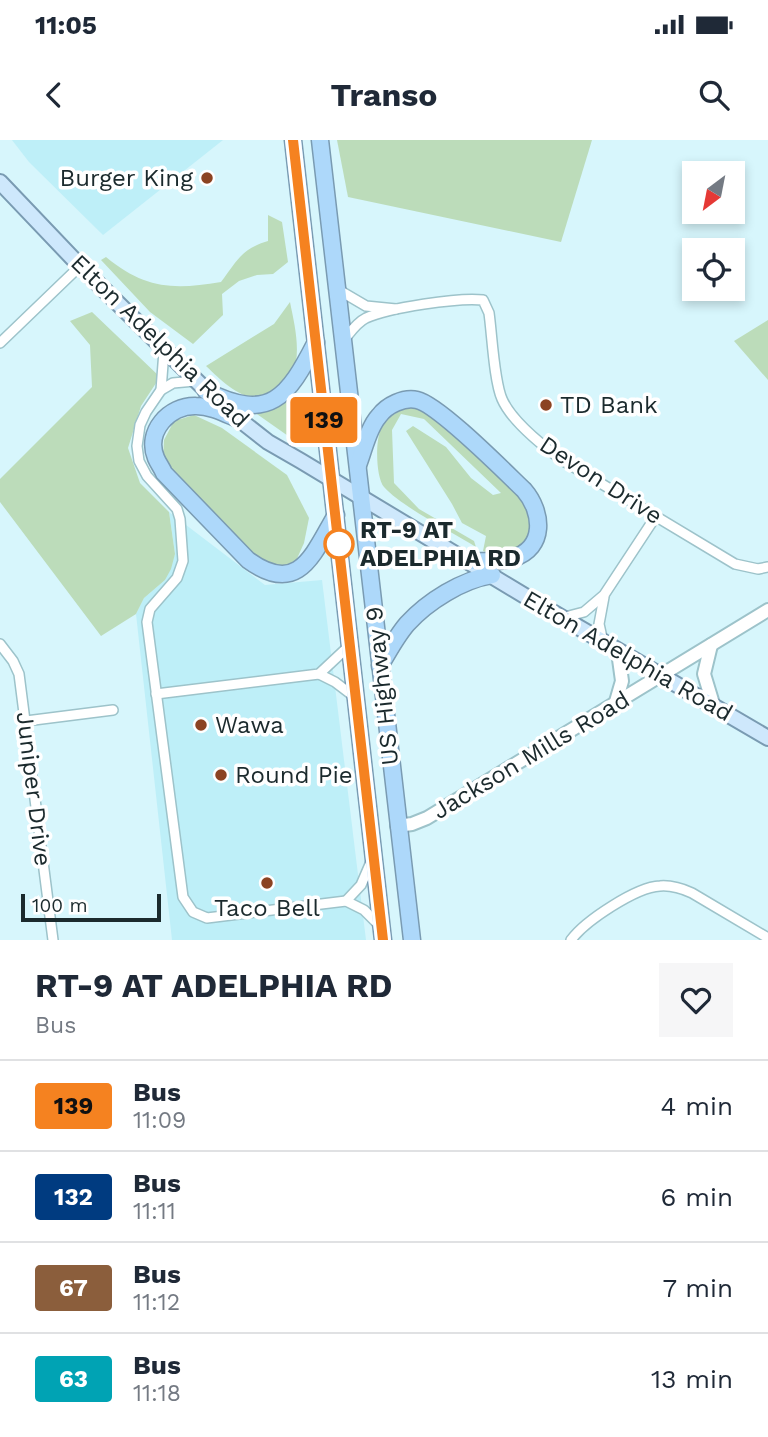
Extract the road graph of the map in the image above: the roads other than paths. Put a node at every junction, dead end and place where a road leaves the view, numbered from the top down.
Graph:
1 (293, 140) edge
2 (320, 140) edge
3 (0, 182) edge
4 (79, 266) junction
5 (337, 289) junction
6 (396, 309) junction
7 (343, 341) junction
8 (316, 342) junction
9 (0, 343) edge
10 (164, 351) junction
11 (201, 386) junction
12 (161, 390) junction
13 (238, 419) junction
14 (357, 467) junction
15 (330, 479) junction
16 (362, 497) junction
17 (335, 515) junction
18 (656, 516) junction
19 (468, 561) junction
20 (768, 567) edge
21 (492, 575) junction
22 (604, 595) junction
23 (768, 610) edge
24 (561, 618) junction
25 (604, 643) junction
26 (0, 644) edge
27 (350, 645) junction
28 (711, 645) junction
29 (618, 652) junction
30 (380, 666) junction
31 (319, 674) junction
32 (662, 676) junction
33 (156, 694) junction
34 (357, 698) junction
35 (615, 705) junction
36 (714, 707) junction
37 (113, 710) dead end
38 (26, 721) junction
39 (768, 738) edge
40 (397, 826) junction
41 (374, 855) junction
42 (346, 901) junction
43 (383, 934) edge
44 (768, 938) edge
45 (52, 940) edge
46 (412, 940) edge
47 (571, 940) edge

1 - 8 highway, US Highway 9
2 - 5 highway, US Highway 9
3 - 4 main road, Elton Adelphia Road
4 - 9 street
4 - 10 main road, Elton Adelphia Road
5 - 6 street
5 - 7 highway, US Highway 9
6 - 7 street
6 - 18 street, Devon Drive
7 - 14 highway, US Highway 9
8 - 11 highway
8 - 15 highway, US Highway 9
10 - 11 main road, Elton Adelphia Road
10 - 12 street
11 - 12 street
11 - 13 main road, Elton Adelphia Road
12 - 33 street
13 - 15 main road, Elton Adelphia Road
13 - 17 highway
14 - 16 highway, US Highway 9
14 - 19 highway
15 - 16 main road, Elton Adelphia Road
15 - 17 highway, US Highway 9
16 - 19 main road, Elton Adelphia Road
16 - 30 highway, US Highway 9
17 - 27 highway, US Highway 9
18 - 20 street, Devon Drive
18 - 22 street
19 - 21 main road, Elton Adelphia Road
21 - 24 main road, Elton Adelphia Road
21 - 30 highway
22 - 24 street
22 - 25 street
23 - 28 main road, Jackson Mills Road
24 - 25 main road, Elton Adelphia Road
25 - 29 main road, Elton Adelphia Road
26 - 38 street, Juniper Drive
27 - 31 street
27 - 34 highway, US Highway 9
28 - 32 main road, Jackson Mills Road
28 - 36 main road
29 - 32 main road, Elton Adelphia Road
29 - 35 main road
30 - 40 highway, US Highway 9
31 - 33 street
31 - 34 street
32 - 35 main road, Jackson Mills Road
32 - 36 main road, Elton Adelphia Road
33 - 42 street
34 - 41 highway, US Highway 9
35 - 40 main road, Jackson Mills Road
36 - 39 main road, Elton Adelphia Road
37 - 38 street
38 - 45 street, Juniper Drive
40 - 46 highway, US Highway 9
41 - 42 street
41 - 43 highway, US Highway 9
42 - 43 street
44 - 47 street

